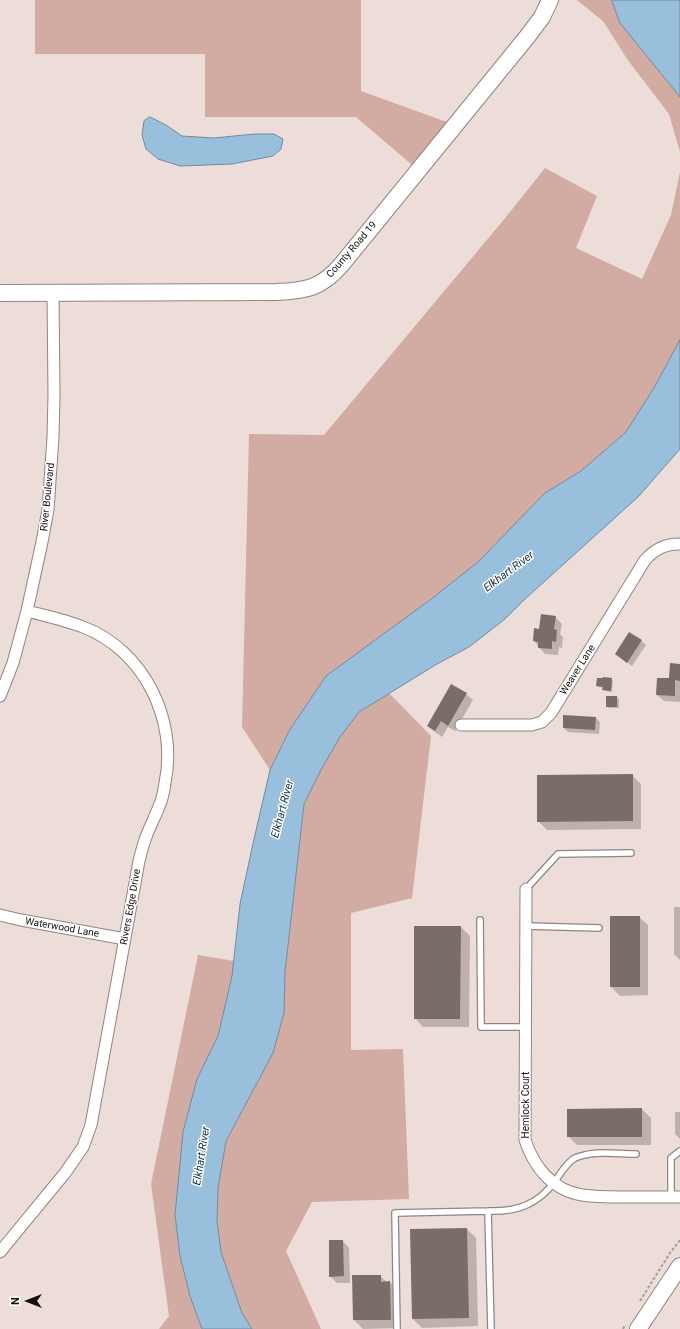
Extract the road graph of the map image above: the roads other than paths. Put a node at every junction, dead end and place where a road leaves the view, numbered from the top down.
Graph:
1 (550, 0) edge
2 (53, 293) junction
3 (0, 294) edge
4 (680, 544) edge
5 (28, 611) junction
6 (0, 696) edge
7 (461, 725) dead end
8 (631, 854) dead end
9 (526, 889) joint
10 (0, 915) edge
11 (480, 920) dead end
12 (526, 926) junction
13 (599, 928) dead end
14 (125, 939) junction
15 (526, 1027) junction
16 (680, 1151) edge
17 (636, 1154) dead end
18 (554, 1183) junction
19 (675, 1197) edge
20 (488, 1211) junction
21 (0, 1252) edge
22 (680, 1266) edge
23 (632, 1326) edge
24 (397, 1329) edge
25 (491, 1329) edge

1 - 2 street, County Road 19
2 - 3 street, County Road 19
2 - 5 street, River Boulevard
4 - 7 street, Weaver Lane
5 - 6 street, River Boulevard
5 - 14 street, Rivers Edge Drive
8 - 9 lane
9 - 12 street, Hemlock Court
10 - 14 street, Waterwood Lane
11 - 15 lane
12 - 13 lane
12 - 15 street, Hemlock Court
14 - 21 street, Rivers Edge Drive
15 - 18 street, Hemlock Court
16 - 19 lane
17 - 18 lane
18 - 19 street, Hemlock Court
18 - 20 lane
20 - 24 lane
20 - 25 lane
22 - 23 street

